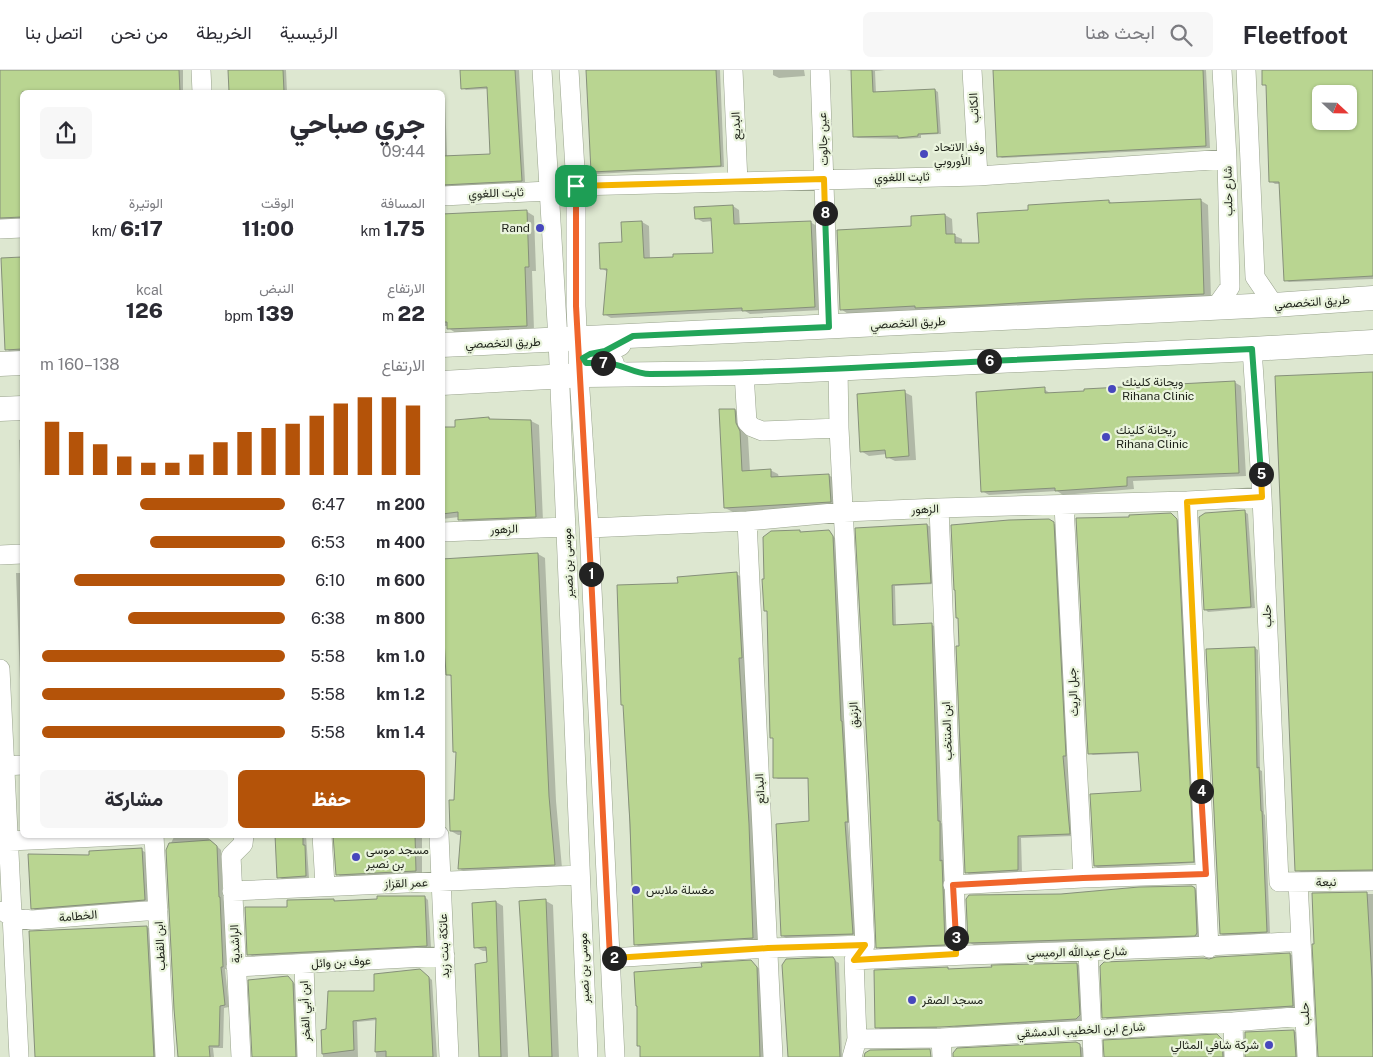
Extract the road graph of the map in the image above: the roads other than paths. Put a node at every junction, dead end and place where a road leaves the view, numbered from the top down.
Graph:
1 (201, 70) edge
2 (542, 70) edge
3 (569, 70) edge
4 (733, 70) edge
5 (820, 70) edge
6 (972, 70) edge
7 (1222, 70) edge
8 (1246, 70) edge
9 (202, 90) edge
10 (1227, 159) junction
11 (978, 176) junction
12 (824, 179) junction
13 (738, 182) junction
14 (576, 186) junction
15 (549, 191) junction
16 (445, 196) edge
17 (20, 228) edge
18 (0, 229) edge
19 (1253, 234) junction
20 (1229, 235) junction
21 (1373, 298) edge
22 (1274, 305) junction
23 (576, 306) junction
24 (1215, 308) junction
25 (557, 312) junction
26 (829, 327) junction
27 (633, 336) junction
28 (568, 339) junction
29 (1373, 342) edge
30 (504, 343) junction
31 (445, 345) edge
32 (1252, 349) junction
33 (20, 363) edge
34 (0, 364) edge
35 (838, 368) junction
36 (744, 373) junction
37 (641, 374) junction
38 (569, 376) junction
39 (507, 380) junction
40 (445, 383) edge
41 (561, 405) junction
42 (581, 405) junction
43 (20, 408) edge
44 (0, 409) edge
45 (839, 428) junction
46 (1262, 497) junction
47 (1187, 502) junction
48 (1064, 505) junction
49 (939, 508) junction
50 (844, 512) junction
51 (747, 521) junction
52 (566, 527) junction
53 (589, 528) junction
54 (445, 532) edge
55 (20, 554) edge
56 (0, 555) edge
57 (0, 669) edge
58 (20, 765) edge
59 (4, 766) junction
60 (3, 811) edge
61 (76, 838) edge
62 (154, 838) edge
63 (244, 838) edge
64 (322, 838) edge
65 (439, 838) edge
66 (9, 841) junction
67 (1206, 874) junction
68 (580, 875) junction
69 (1083, 878) junction
70 (1373, 881) edge
71 (442, 882) junction
72 (1279, 882) joint
73 (1298, 882) junction
74 (953, 885) junction
75 (325, 886) junction
76 (232, 890) junction
77 (158, 910) junction
78 (7, 913) edge
79 (1300, 941) junction
80 (768, 948) junction
81 (1209, 948) junction
82 (1088, 952) junction
83 (860, 953) junction
84 (956, 954) junction
85 (445, 956) junction
86 (610, 958) junction
87 (304, 964) junction
88 (236, 967) junction
89 (8, 980) edge
90 (1305, 1016) junction
91 (1233, 1022) junction
92 (1092, 1030) junction
93 (941, 1038) junction
94 (857, 1039) junction
95 (19, 1057) edge
96 (165, 1057) edge
97 (241, 1057) edge
98 (307, 1057) edge
99 (448, 1057) edge
100 (588, 1057) edge
101 (615, 1057) edge
102 (772, 1057) edge
103 (852, 1057) edge
104 (942, 1057) edge
105 (1093, 1057) edge
106 (1234, 1057) edge
107 (1307, 1057) edge

1 - 9 street
2 - 15 street
3 - 14 street
4 - 13 street, البديع
5 - 12 street, عين جالوت
6 - 11 street, الكاتب
7 - 10 street, شارع حلب
8 - 19 street, شارع حلب
10 - 11 street, ثابت اللغوي
10 - 20 street, شارع حلب
11 - 12 street, ثابت اللغوي
12 - 13 street, ثابت اللغوي
12 - 26 street, عين جالوت
13 - 14 street, ثابت اللغوي
14 - 23 street
15 - 16 street, ثابت اللغوي
15 - 25 street
17 - 18 street
19 - 20 street
19 - 22 street, شارع حلب
20 - 24 street, شارع حلب
21 - 22 main road, طريق التخصصي
22 - 24 main road, طريق التخصصي
23 - 25 street
23 - 28 street
24 - 26 main road, طريق التخصصي
25 - 28 street
26 - 27 main road, طريق التخصصي
27 - 28 main road, طريق التخصصي
27 - 37 main road
28 - 30 main road, طريق التخصصي
28 - 38 street
29 - 32 main road
30 - 31 main road, طريق التخصصي
30 - 39 main road
32 - 35 main road
32 - 46 street, حلب
33 - 34 main road
35 - 36 main road
35 - 45 street, الزنبق
36 - 37 main road
36 - 45 street
37 - 38 main road
38 - 39 main road
38 - 41 street, موسى بن نصير
38 - 42 street
39 - 40 main road
41 - 42 street
41 - 52 street, موسى بن نصير
42 - 53 street
43 - 44 main road
45 - 50 street, الزنبق
46 - 47 street, الزهور
46 - 72 street, حلب
47 - 48 street, الزهور
47 - 67 street
48 - 49 street, الزهور
48 - 69 street, جبل الريث
49 - 50 street, الزهور
49 - 74 street, ابن المنتخب
50 - 51 street, الزهور
50 - 83 street, الزنبق
51 - 53 street, الزهور
51 - 80 street, البدائع
52 - 54 street, الزهور
52 - 68 street, موسى بن نصير
53 - 86 street
55 - 56 street
57 - 59 street
58 - 59 street
59 - 60 street
60 - 66 street
61 - 66 street
62 - 77 street, ابن القطب
63 - 76 street, الراشدية
64 - 75 street
65 - 71 street, عاتكة بنت زيد
66 - 78 street
67 - 69 street
67 - 81 street
68 - 71 street, عمر القزاز
68 - 100 street, موسى بن نصير
69 - 74 street
70 - 73 street, نبعة
71 - 75 street, عمر القزاز
71 - 85 street, عاتكة بنت زيد
72 - 73 street, نبعة
73 - 79 street, حلب
74 - 84 street, ابن المنتخب
75 - 76 street, عمر القزاز
76 - 88 street, الراشدية
77 - 78 street, الخطامة
77 - 96 street, ابن القطب
78 - 89 street
79 - 81 street, شارع عبدالله الرميسي
79 - 90 street, حلب
80 - 83 street, شارع عبدالله الرميسي
80 - 86 street, شارع عبدالله الرميسي
80 - 102 street, البدائع
81 - 82 street, شارع عبدالله الرميسي
82 - 84 street, شارع عبدالله الرميسي
82 - 92 street
83 - 84 street, شارع عبدالله الرميسي
83 - 94 street, الزنبق
85 - 87 street, عوف بن وائل
85 - 99 street, عاتكة بنت زيد
86 - 101 street
87 - 88 street, عوف بن وائل
87 - 98 street, ابن أبي الفخر
88 - 97 street, الراشدية
89 - 95 street
90 - 91 street, شارع ابن الخطيب الدمشقي
90 - 107 street, حلب
91 - 92 street, شارع ابن الخطيب الدمشقي
91 - 106 street
92 - 93 street, شارع ابن الخطيب الدمشقي
92 - 105 street
93 - 94 street, شارع ابن الخطيب الدمشقي
93 - 104 street
94 - 103 street, الزنبق

